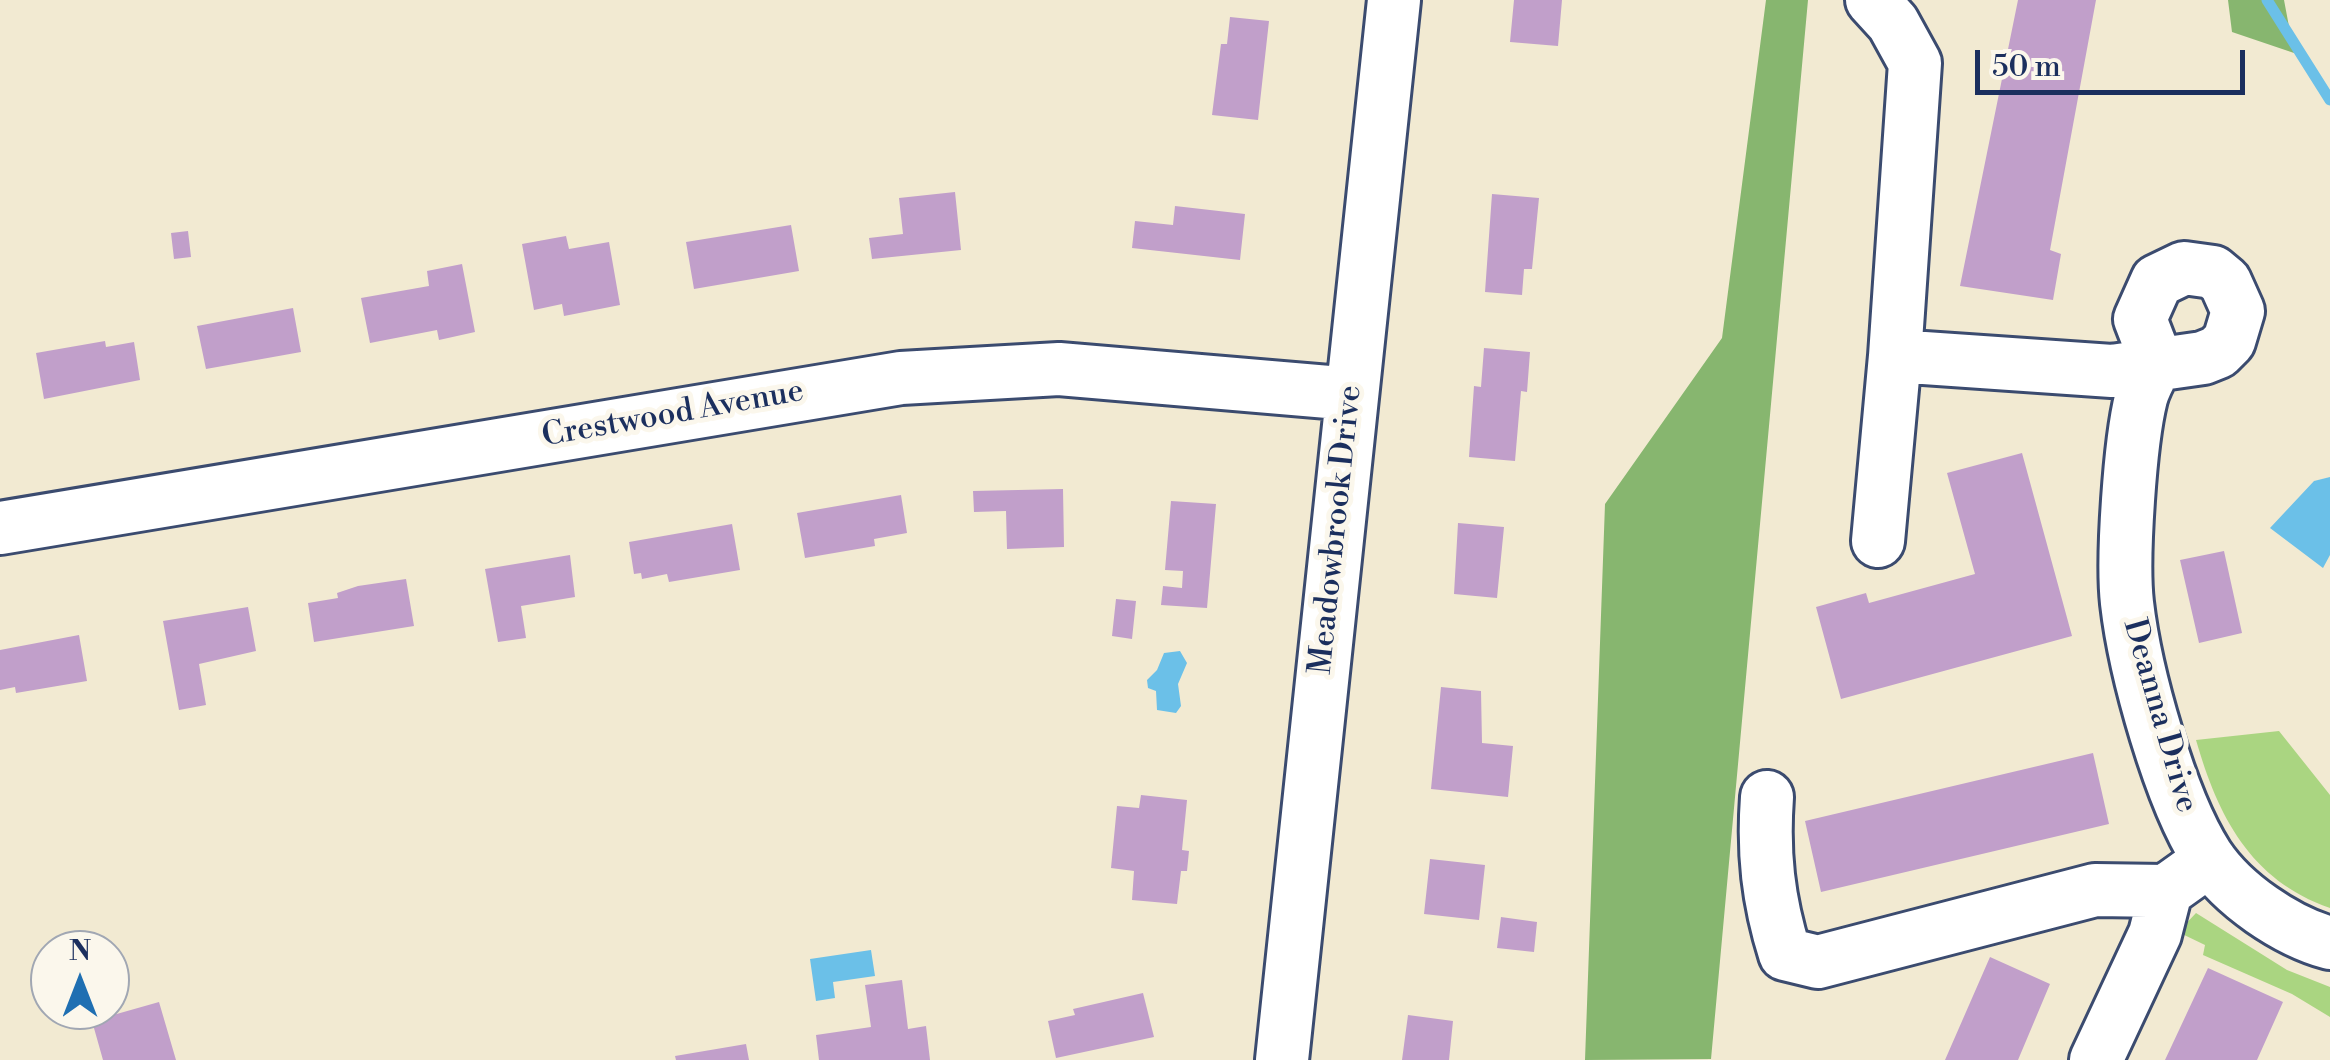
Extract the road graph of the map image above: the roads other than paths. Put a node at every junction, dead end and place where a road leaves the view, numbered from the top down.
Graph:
1 (1394, 0) edge
2 (1872, 0) edge
3 (1895, 356) junction
4 (1352, 394) junction
5 (0, 528) edge
6 (1878, 542) dead end
7 (1767, 797) dead end
8 (2210, 860) junction
9 (2166, 891) junction
10 (2330, 943) edge
11 (1282, 1060) edge
12 (2096, 1060) edge

1 - 4 street, Meadowbrook Drive
2 - 3 street
3 - 6 street
3 - 8 street, Deanna Drive
4 - 5 street, Crestwood Avenue
4 - 11 street, Meadowbrook Drive
7 - 9 street
8 - 9 street
8 - 10 street, Deanna Drive
9 - 12 street

